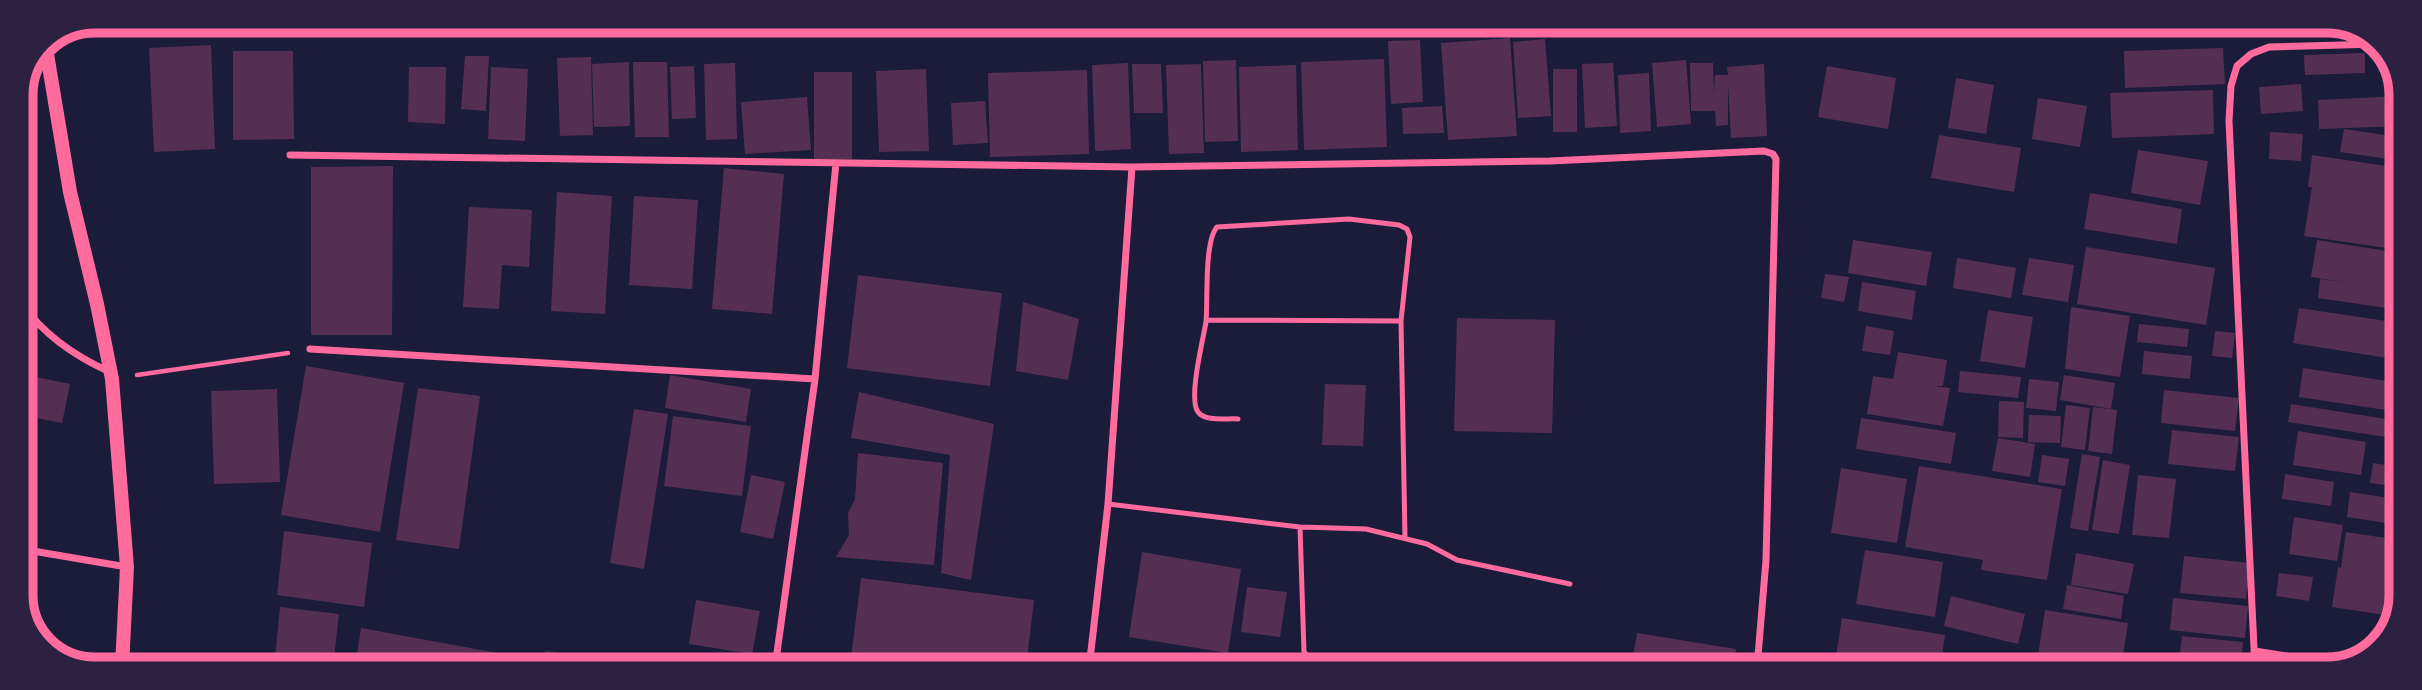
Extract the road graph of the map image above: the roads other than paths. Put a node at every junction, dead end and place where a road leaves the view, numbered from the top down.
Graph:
1 (2362, 44) edge
2 (48, 57) edge
3 (290, 155) dead end
4 (836, 163) junction
5 (1132, 167) junction
6 (33, 320) edge
7 (1206, 320) junction
8 (1401, 321) junction
9 (310, 349) road end
10 (111, 375) junction
11 (815, 379) junction
12 (1238, 419) dead end
13 (1108, 504) junction
14 (1300, 527) junction
15 (1405, 538) junction
16 (33, 551) edge
17 (127, 567) junction
18 (1570, 584) dead end
19 (2255, 649) junction
20 (122, 657) edge
21 (776, 657) edge
22 (1090, 657) edge
23 (1310, 657) edge
24 (1758, 657) edge
25 (2255, 657) edge
26 (2301, 657) edge

1 - 19 street
2 - 10 main road
3 - 4 street
4 - 5 street
4 - 11 street
5 - 13 street
5 - 24 street
6 - 10 street
7 - 8 lane
7 - 8 lane
7 - 12 lane
8 - 15 lane
9 - 11 street
10 - 17 main road
11 - 21 street
13 - 14 lane
13 - 22 street
14 - 15 lane
14 - 23 lane
15 - 18 lane
16 - 17 street
17 - 20 main road
19 - 25 street
19 - 26 lane

